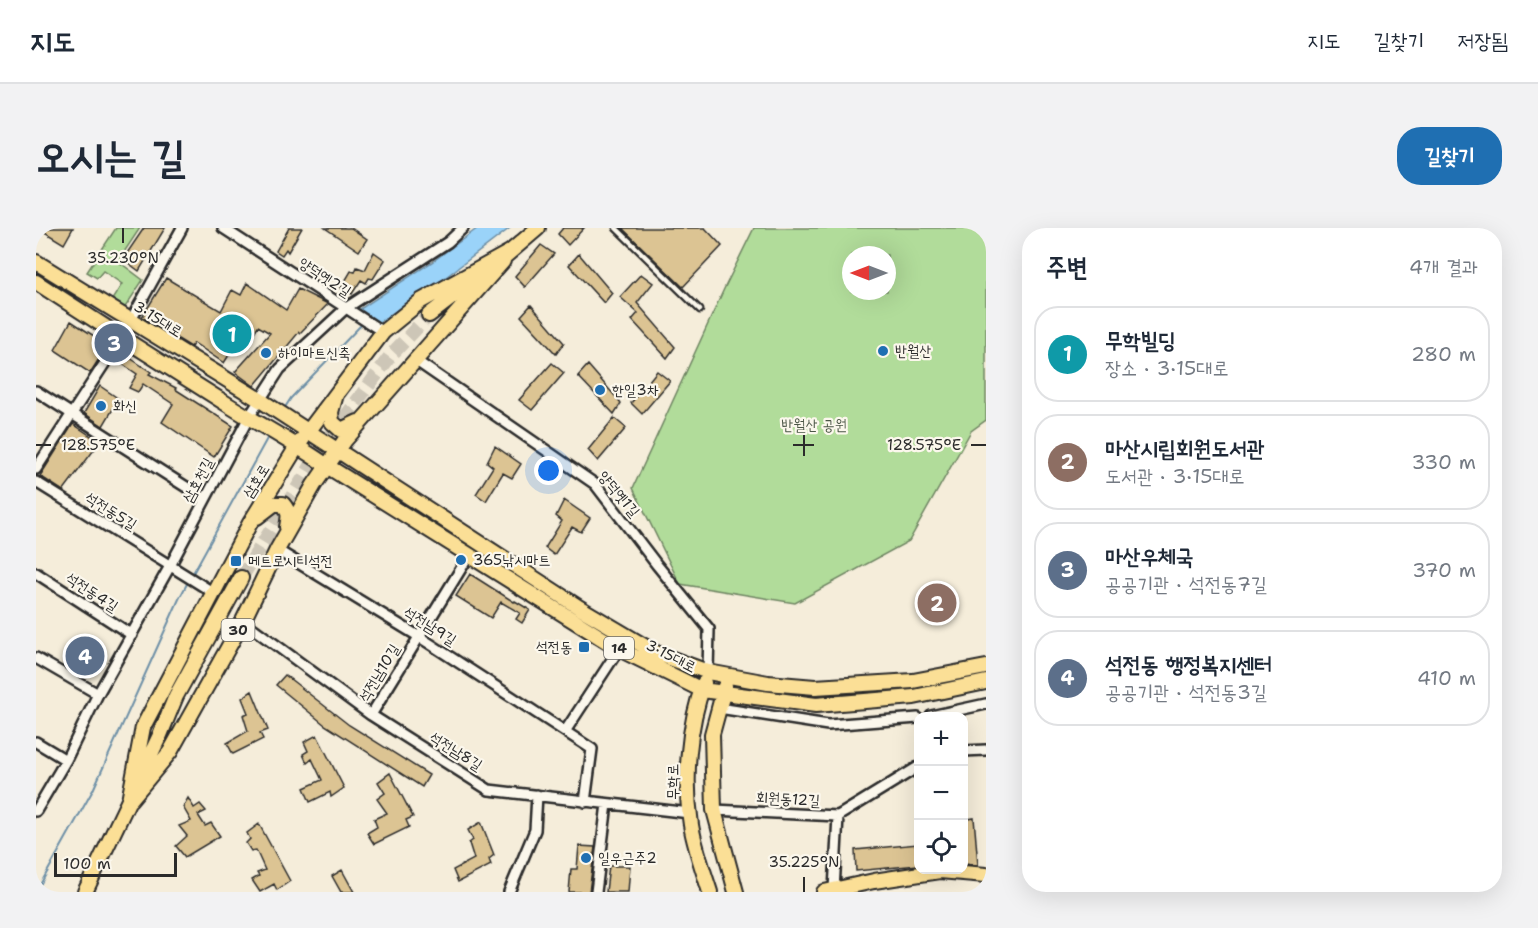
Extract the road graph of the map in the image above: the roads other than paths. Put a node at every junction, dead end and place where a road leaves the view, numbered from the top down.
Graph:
1 (182, 228) edge
2 (223, 228) edge
3 (463, 228) edge
4 (538, 228) edge
5 (616, 228) edge
6 (510, 252) junction
7 (36, 262) edge
8 (36, 282) edge
9 (348, 310) junction
10 (700, 310) dead end
11 (429, 315) tunnel mouth
12 (131, 322) junction
13 (380, 330) junction
14 (121, 338) junction
15 (415, 360) junction
16 (36, 391) edge
17 (337, 393) junction
18 (261, 402) junction
19 (72, 414) junction
20 (365, 417) junction
21 (251, 418) junction
22 (304, 430) junction
23 (295, 443) junction
24 (337, 452) junction
25 (327, 466) junction
26 (36, 469) edge
27 (36, 482) edge
28 (205, 499) junction
29 (250, 523) junction
30 (285, 535) junction
31 (277, 550) junction
32 (470, 554) junction
33 (173, 567) junction
34 (36, 573) edge
35 (241, 578) tunnel mouth
36 (211, 591) junction
37 (243, 621) junction
38 (132, 635) junction
39 (418, 636) junction
40 (619, 649) junction
41 (36, 658) edge
42 (986, 667) edge
43 (708, 672) junction
44 (728, 676) junction
45 (986, 682) edge
46 (702, 690) junction
47 (723, 693) junction
48 (98, 694) junction
49 (986, 704) edge
50 (719, 708) junction
51 (949, 712) edge
52 (371, 716) junction
53 (914, 718) edge
54 (566, 730) junction
55 (36, 742) edge
56 (986, 750) edge
57 (968, 751) edge
58 (66, 760) junction
59 (914, 769) edge
60 (537, 795) junction
61 (129, 801) junction
62 (585, 802) junction
63 (607, 804) junction
64 (714, 810) junction
65 (36, 811) edge
66 (690, 813) junction
67 (838, 816) junction
68 (986, 874) edge
69 (829, 891) edge
70 (85, 892) edge
71 (510, 892) edge
72 (596, 892) edge
73 (710, 892) edge
74 (735, 892) edge

1 - 12 street
2 - 9 street, 양덕옛2길
3 - 9 street, 삼호천길
4 - 6 main road, 삼호로
5 - 10 lane
6 - 11 main road, 삼호로
6 - 13 main road, 삼호로
6 - 15 main road, 삼호로
7 - 12 main road, 3·15대로 / 14
8 - 14 main road, 14
9 - 13 street, 양덕옛2길
9 - 18 street, 삼호천길
12 - 14 street
12 - 18 main road, 3·15대로 / 14
13 - 17 main road, 삼호로
14 - 19 street
14 - 21 main road, 14
15 - 20 main road, 삼호로
15 - 43 street, 양덕옛1길
16 - 19 street
17 - 20 main road
17 - 22 main road, 삼호로
18 - 21 street, 삼호천길
18 - 22 main road, 14
19 - 26 street
19 - 28 street
20 - 24 main road, 삼호로
21 - 23 main road, 14
21 - 28 street, 삼호천길
22 - 23 main road, 삼호로
22 - 24 main road, 3·15대로 / 14
23 - 25 main road, 3·15대로 / 14
23 - 29 main road, 삼호로 / 30
24 - 25 main road, 삼호로 / 30
24 - 43 main road, 3·15대로 / 14
25 - 30 main road, 삼호로 / 30
25 - 32 main road, 3·15대로 / 14
27 - 33 street, 석전동5길
28 - 33 street, 삼호천길
29 - 30 main road
29 - 36 main road, 삼호로 / 30
30 - 31 main road, 삼호로 / 30
31 - 37 main road, 삼호로 / 30
31 - 39 street, 석전남9길
32 - 39 street, 석전남10길
32 - 40 main road, 3·15대로 / 14
33 - 36 street, 석전동5길
33 - 38 street, 삼호천길
34 - 38 street, 석전동4길
35 - 61 main road, 삼호로
36 - 61 main road, 삼호로 / 30
37 - 52 street, 석전남8길
37 - 61 main road, 삼호로 / 30
38 - 48 street, 삼호천길
39 - 52 street, 석전남10길
39 - 54 street, 석전남9길
40 - 46 main road, 3·15대로 / 14
40 - 54 street
41 - 48 street
42 - 44 main road, 3·15대로 / 14
43 - 44 main road, 3·15대로 / 14
43 - 46 main road, 무학로
44 - 47 main road
45 - 47 main road, 3·15대로 / 14
46 - 47 main road, 3·15대로 / 14
46 - 66 main road, 무학로
47 - 50 main road
48 - 58 street, 삼호천길
49 - 51 street
50 - 53 street
50 - 64 main road
52 - 60 street, 석전남8길
54 - 62 street, 석전남9길
55 - 58 street
56 - 57 street
58 - 65 street, 삼호천길
59 - 67 street, 회원동12길
60 - 62 street, 석전남8길
60 - 71 street
61 - 70 main road, 삼호로 / 30
62 - 63 street, 석전남8길
63 - 66 street, 석전남8길
63 - 72 street
64 - 67 street, 회원동12길
64 - 74 main road
66 - 73 main road, 무학로
67 - 69 street
68 - 69 main road

